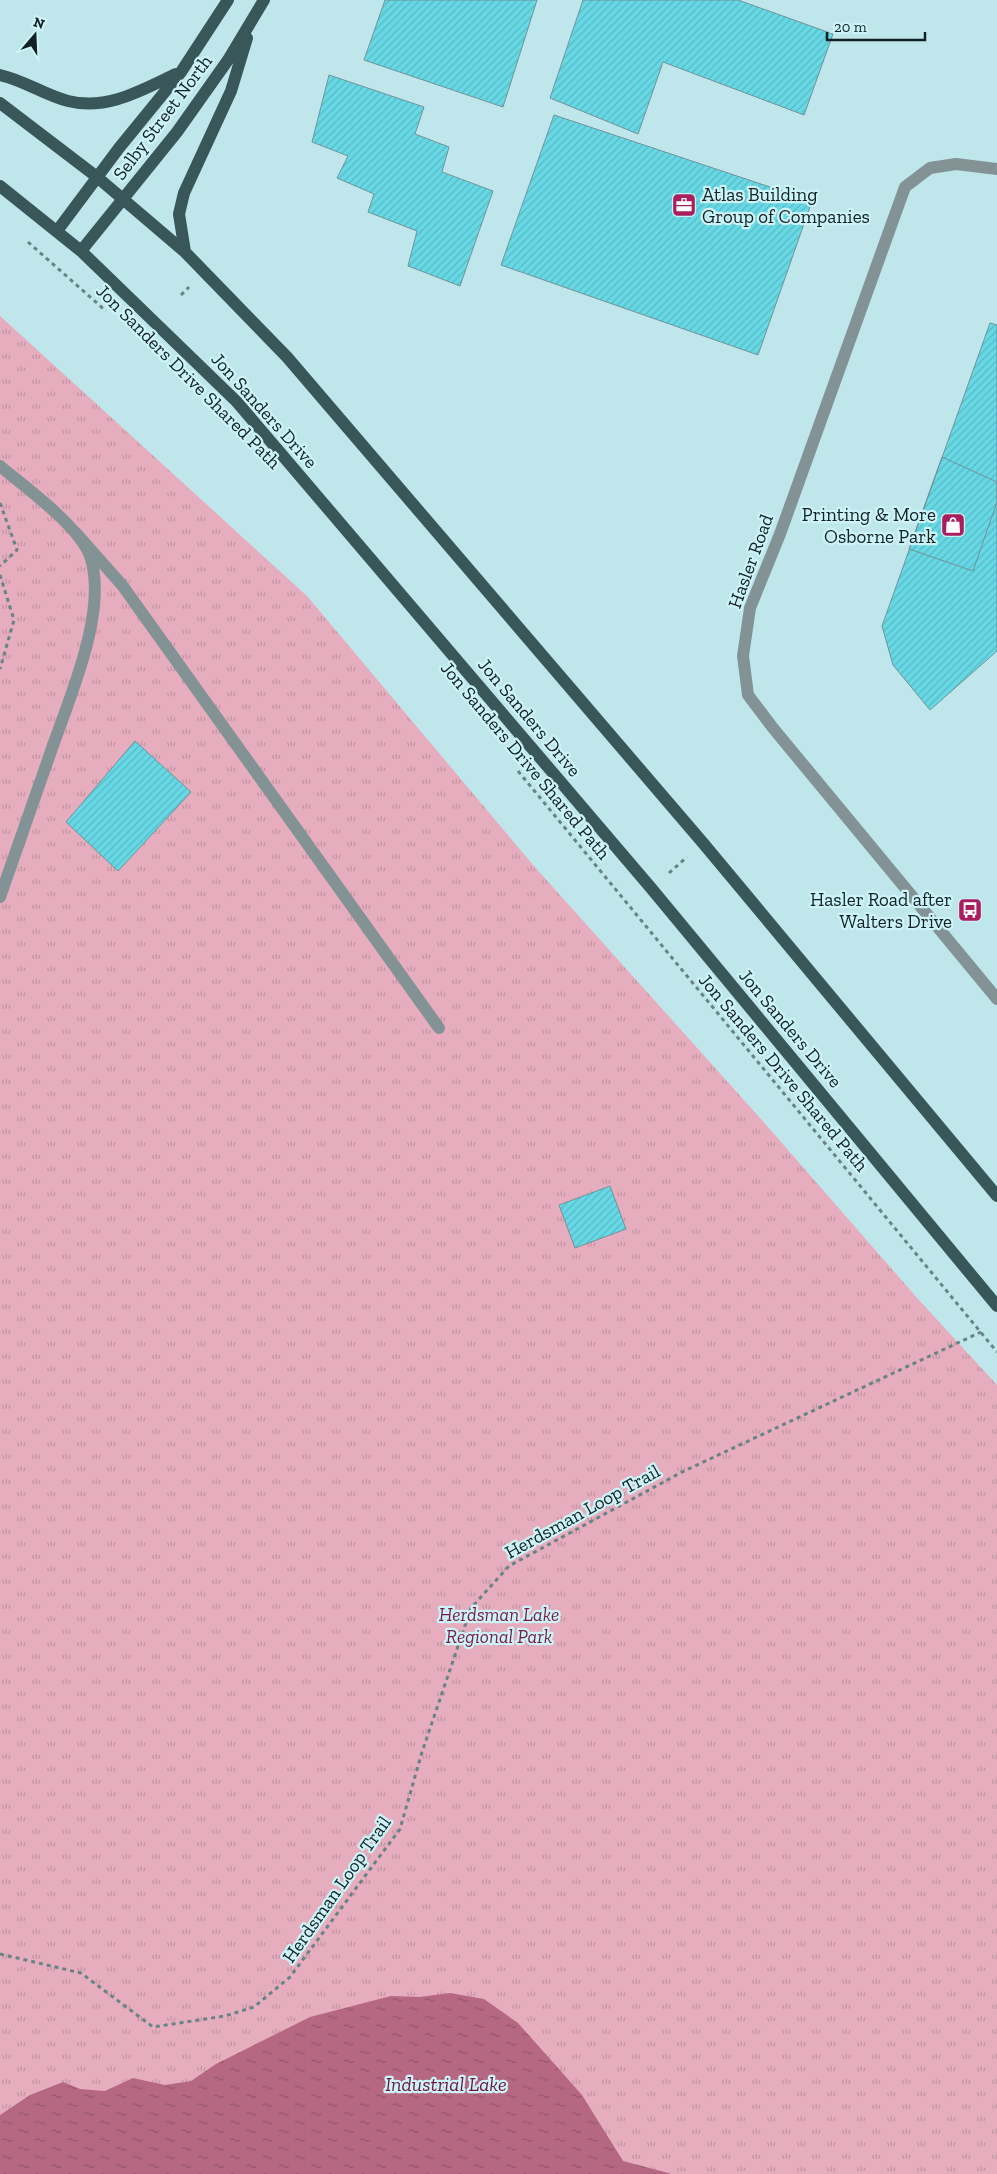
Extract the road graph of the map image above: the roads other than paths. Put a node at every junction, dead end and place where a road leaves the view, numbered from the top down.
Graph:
1 (228, 0) edge
2 (264, 0) edge
3 (254, 17) junction
4 (181, 72) junction
5 (0, 75) edge
6 (0, 103) edge
7 (997, 169) edge
8 (97, 177) junction
9 (0, 186) edge
10 (123, 199) junction
11 (57, 231) junction
12 (81, 251) junction
13 (185, 252) junction
14 (0, 466) edge
15 (75, 532) junction
16 (0, 897) edge
17 (997, 999) edge
18 (439, 1028) dead end
19 (997, 1196) edge
20 (997, 1306) edge

1 - 4 main road, Selby Street North
2 - 3 main road, Selby Street North
3 - 10 main road, Selby Street North
3 - 13 main road
4 - 5 main road
4 - 8 main road, Selby Street North
6 - 8 main road
7 - 17 street, Hasler Road
8 - 10 main road
8 - 11 main road, Selby Street North
9 - 11 main road, Jon Sanders Drive
10 - 12 main road, Selby Street North
10 - 13 main road
11 - 12 main road, Jon Sanders Drive
12 - 20 main road, Jon Sanders Drive
13 - 19 main road
14 - 15 street
15 - 16 street
15 - 18 street

